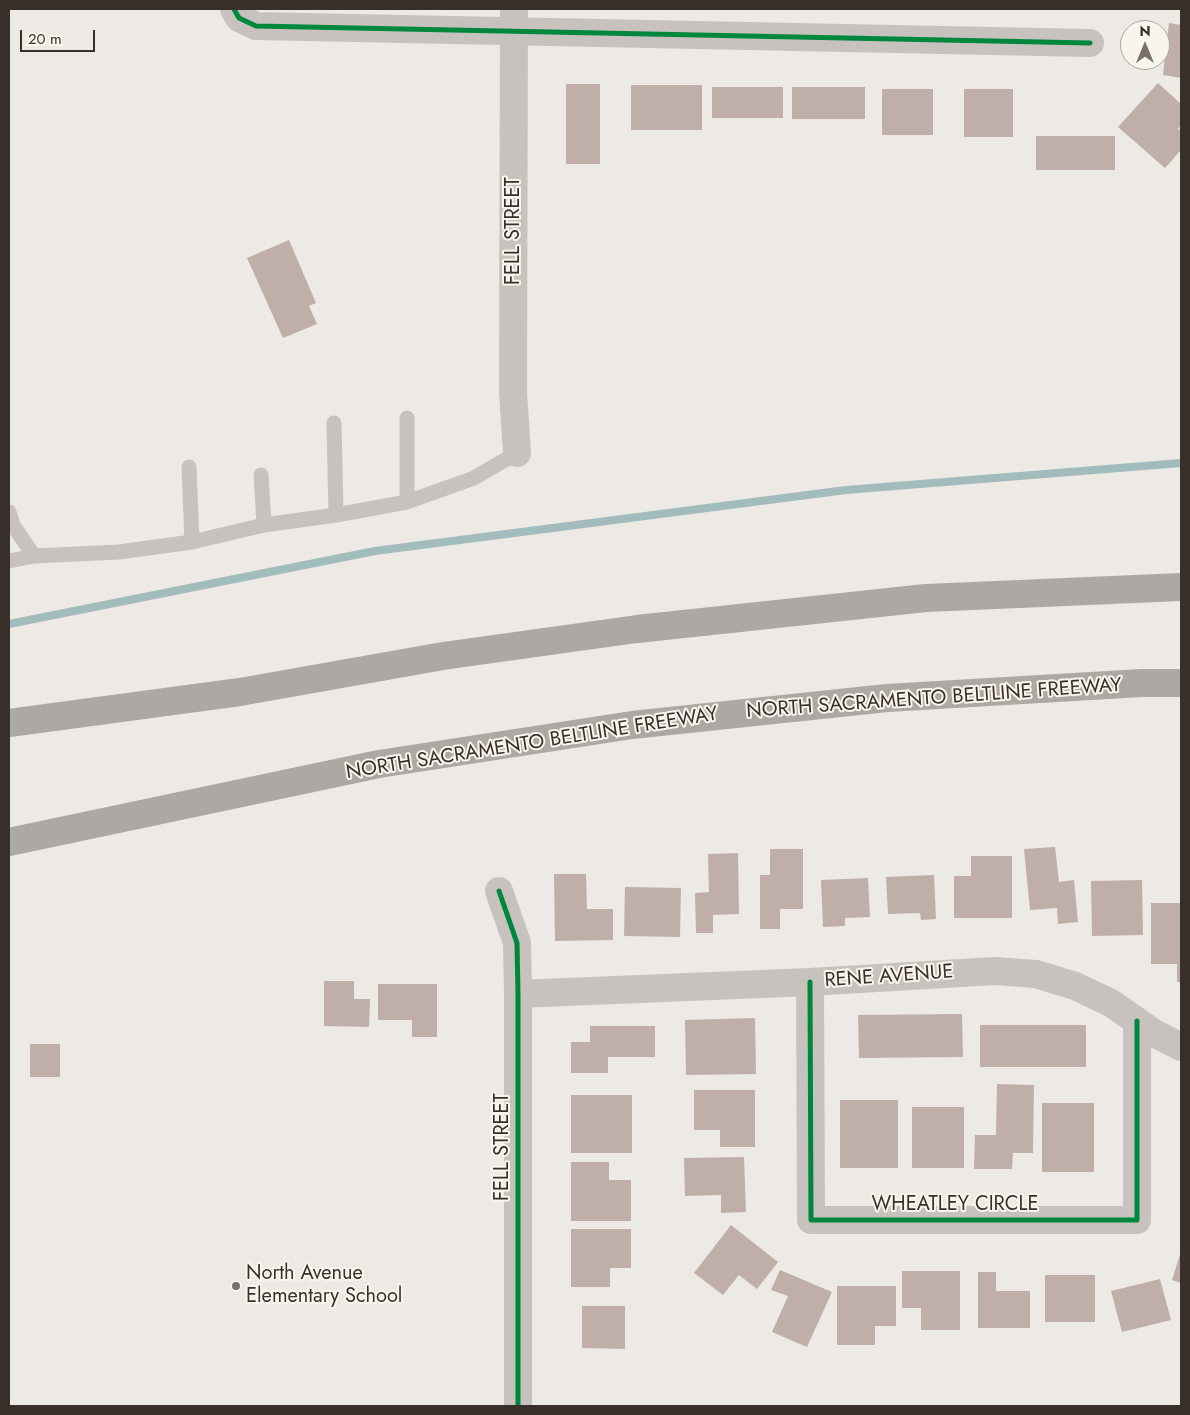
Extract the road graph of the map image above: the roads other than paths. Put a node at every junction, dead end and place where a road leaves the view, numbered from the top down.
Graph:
1 (237, 13) edge
2 (514, 20) edge
3 (1090, 43) dead end
4 (407, 418) dead end
5 (334, 423) dead end
6 (517, 453) joint
7 (189, 467) dead end
8 (261, 475) dead end
9 (408, 502) junction
10 (9, 512) edge
11 (336, 515) junction
12 (264, 525) junction
13 (192, 542) junction
14 (34, 556) junction
15 (9, 561) edge
16 (1181, 587) edge
17 (1142, 683) junction
18 (1181, 683) edge
19 (1181, 688) edge
20 (9, 723) edge
21 (9, 842) edge
22 (499, 890) dead end
23 (810, 982) junction
24 (518, 994) junction
25 (1137, 1021) junction
26 (1181, 1047) edge
27 (518, 1406) edge

1 - 2 street
2 - 3 street
2 - 6 street, FELL STREET
4 - 9 lane
5 - 11 lane
6 - 9 lane
7 - 13 lane
8 - 12 lane
9 - 11 lane
10 - 14 lane
11 - 12 lane
12 - 13 lane
13 - 14 lane
14 - 15 lane
16 - 20 highway
17 - 18 highway, NORTH SACRAMENTO BELTLINE FREEWAY
17 - 19 highway
17 - 21 highway, NORTH SACRAMENTO BELTLINE FREEWAY
22 - 24 street, FELL STREET
23 - 24 street, RENE AVENUE
23 - 25 street, RENE AVENUE
23 - 25 street, WHEATLEY CIRCLE
24 - 27 street, FELL STREET
25 - 26 street, RENE AVENUE

